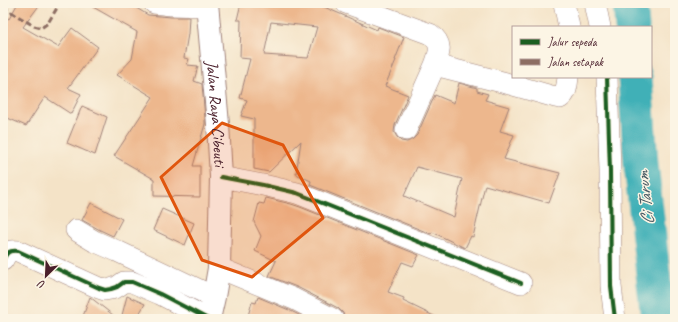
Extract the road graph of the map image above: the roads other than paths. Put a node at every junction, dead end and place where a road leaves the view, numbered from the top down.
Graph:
1 (154, 3) edge
2 (346, 3) edge
3 (564, 3) edge
4 (595, 3) edge
5 (207, 4) edge
6 (569, 26) edge
7 (600, 26) edge
8 (435, 65) junction
9 (568, 78) edge
10 (607, 78) edge
11 (406, 130) dead end
12 (221, 177) junction
13 (76, 230) dead end
14 (3, 260) edge
15 (219, 268) junction
16 (521, 282) dead end
17 (214, 297) junction
18 (208, 319) edge
19 (334, 319) edge
20 (615, 319) edge

1 - 5 street
2 - 8 street
3 - 6 street
4 - 7 street
5 - 12 main road, Jalan Raya Cibeuti
8 - 9 street
8 - 11 street
10 - 20 street
12 - 15 main road, Jalan Raya Cibeuti
12 - 16 street
13 - 17 street
14 - 18 street
15 - 17 main road, Jalan Raya Cibeuti
15 - 19 street
17 - 18 main road, Jalan Raya Cibeuti

